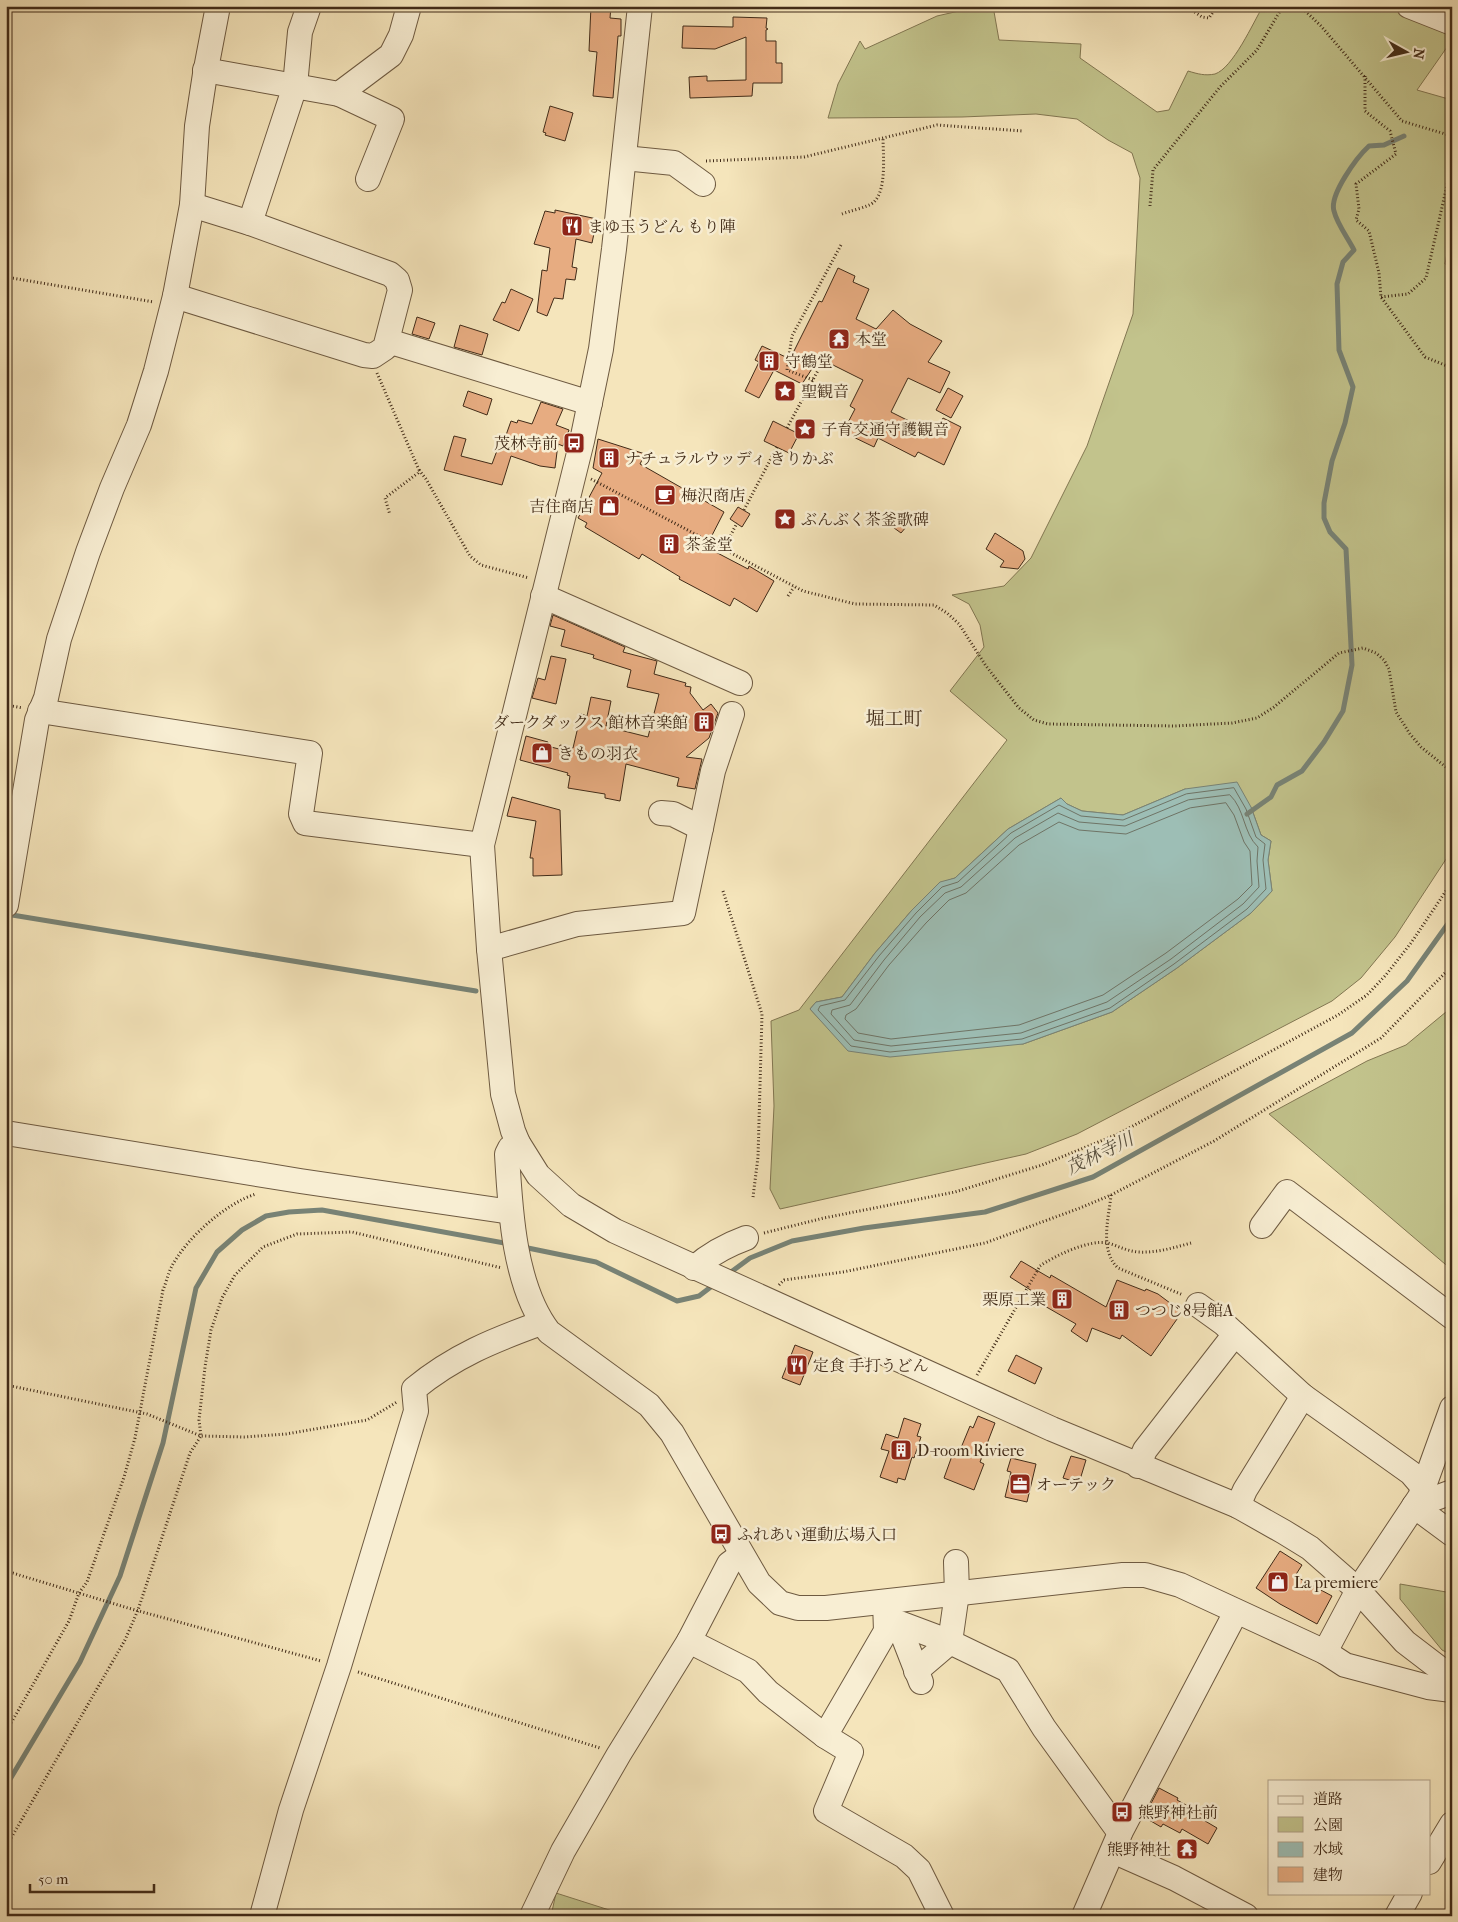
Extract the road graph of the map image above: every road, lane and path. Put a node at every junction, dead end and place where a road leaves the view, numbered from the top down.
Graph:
1 (218, 6) edge
2 (309, 6) edge
3 (409, 6) edge
4 (640, 6) edge
5 (1186, 6) edge
6 (1217, 6) edge
7 (1283, 6) edge
8 (1300, 6) edge
9 (1409, 6) edge
10 (1452, 23) edge
11 (205, 70) junction
12 (1366, 76) junction
13 (295, 86) junction
14 (339, 94) junction
15 (1023, 132) dead end
16 (1452, 136) edge
17 (883, 137) junction
18 (624, 158) junction
19 (674, 163) junction
20 (1452, 163) edge
21 (368, 179) dead end
22 (703, 184) dead end
23 (192, 205) junction
24 (1150, 206) dead end
25 (842, 214) dead end
26 (250, 222) junction
27 (841, 245) dead end
28 (6, 278) edge
29 (1381, 297) junction
30 (174, 301) junction
31 (380, 348) junction
32 (822, 363) dead end
33 (1452, 368) edge
34 (813, 380) junction
35 (590, 403) junction
36 (787, 428) dead end
37 (777, 447) dead end
38 (419, 470) junction
39 (590, 478) dead end
40 (744, 510) dead end
41 (390, 515) dead end
42 (737, 523) dead end
43 (724, 548) junction
44 (794, 587) junction
45 (541, 588) junction
46 (788, 596) dead end
47 (740, 682) dead end
48 (40, 710) junction
49 (732, 714) dead end
50 (1452, 772) edge
51 (661, 813) dead end
52 (692, 839) junction
53 (482, 845) junction
54 (1452, 882) edge
55 (724, 891) dead end
56 (6, 906) edge
57 (488, 948) junction
58 (1452, 966) edge
59 (6, 1133) edge
60 (518, 1143) junction
61 (264, 1192) dead end
62 (1111, 1195) junction
63 (753, 1198) dead end
64 (511, 1216) junction
65 (1262, 1226) dead end
66 (746, 1238) joint
67 (1107, 1243) junction
68 (1191, 1243) dead end
69 (521, 1268) junction
70 (694, 1268) junction
71 (773, 1290) dead end
72 (1198, 1305) joint
73 (1452, 1317) edge
74 (541, 1323) junction
75 (1235, 1334) junction
76 (6, 1385) edge
77 (414, 1388) junction
78 (968, 1391) junction
79 (1303, 1396) junction
80 (1452, 1408) edge
81 (140, 1413) junction
82 (201, 1436) junction
83 (1138, 1466) junction
84 (1452, 1492) edge
85 (1419, 1496) junction
86 (1238, 1506) junction
87 (1452, 1534) edge
88 (741, 1555) junction
89 (956, 1562) dead end
90 (6, 1571) edge
91 (1358, 1590) junction
92 (79, 1593) junction
93 (958, 1593) junction
94 (138, 1610) junction
95 (1236, 1612) junction
96 (889, 1614) junction
97 (690, 1641) junction
98 (950, 1642) junction
99 (1325, 1652) junction
100 (339, 1666) junction
101 (1452, 1678) edge
102 (1452, 1690) edge
103 (6, 1732) edge
104 (825, 1736) junction
105 (619, 1754) junction
106 (1452, 1824) edge
107 (1116, 1842) junction
108 (6, 1847) edge
109 (1430, 1860) edge
110 (1409, 1894) edge
111 (6, 1913) edge
112 (14, 1916) edge
113 (262, 1916) edge
114 (532, 1916) edge
115 (942, 1916) edge
116 (1084, 1916) edge
117 (1246, 1916) edge
118 (1397, 1916) edge

1 - 11 street
2 - 13 street
3 - 14 street
4 - 18 street
5 - 6 path
7 - 24 path
8 - 12 path
9 - 10 street
11 - 13 street
11 - 23 street
12 - 16 path
12 - 29 path
13 - 14 street
13 - 26 street
14 - 21 street
15 - 17 path
17 - 19 path
17 - 25 path
18 - 19 street
18 - 35 street
19 - 22 street
20 - 29 path
23 - 26 street
23 - 30 street
26 - 31 street
27 - 34 path
28 - 30 path
29 - 33 path
30 - 31 street
30 - 48 street
31 - 35 street
31 - 38 path
32 - 34 path
34 - 36 path
35 - 45 street
37 - 40 path
38 - 41 path
38 - 45 path
39 - 43 path
42 - 43 path
43 - 44 path
44 - 46 path
44 - 50 path
45 - 47 street
45 - 53 street
48 - 53 street
48 - 56 street
49 - 52 street
51 - 52 street
52 - 57 street
53 - 57 street
54 - 66 path
55 - 63 path
57 - 60 street
58 - 62 path
59 - 64 street
60 - 64 street
60 - 70 street
61 - 81 path
62 - 67 path
62 - 71 path
64 - 69 street
65 - 73 street
66 - 70 street
67 - 68 path
67 - 72 path
67 - 78 path
69 - 74 street
69 - 82 path
70 - 78 street
72 - 75 street
74 - 77 street
74 - 88 street
75 - 79 street
75 - 83 street
76 - 81 path
77 - 82 path
77 - 100 street
78 - 83 street
79 - 85 street
79 - 86 street
80 - 85 street
81 - 82 path
81 - 92 path
82 - 94 path
83 - 86 street
84 - 85 street
85 - 87 street
85 - 91 street
86 - 91 street
88 - 96 street
88 - 97 street
89 - 93 street
90 - 92 path
91 - 99 street
91 - 101 street
92 - 94 path
92 - 103 path
93 - 95 street
93 - 96 street
93 - 98 street
94 - 100 path
94 - 108 path
95 - 99 street
95 - 107 street
96 - 98 street
96 - 98 street
96 - 104 street
97 - 104 street
97 - 105 street
98 - 107 street
99 - 102 street
100 - 105 path
100 - 113 street
104 - 115 street
105 - 114 street
106 - 109 street
107 - 116 street
107 - 117 street
110 - 118 street
111 - 112 path

